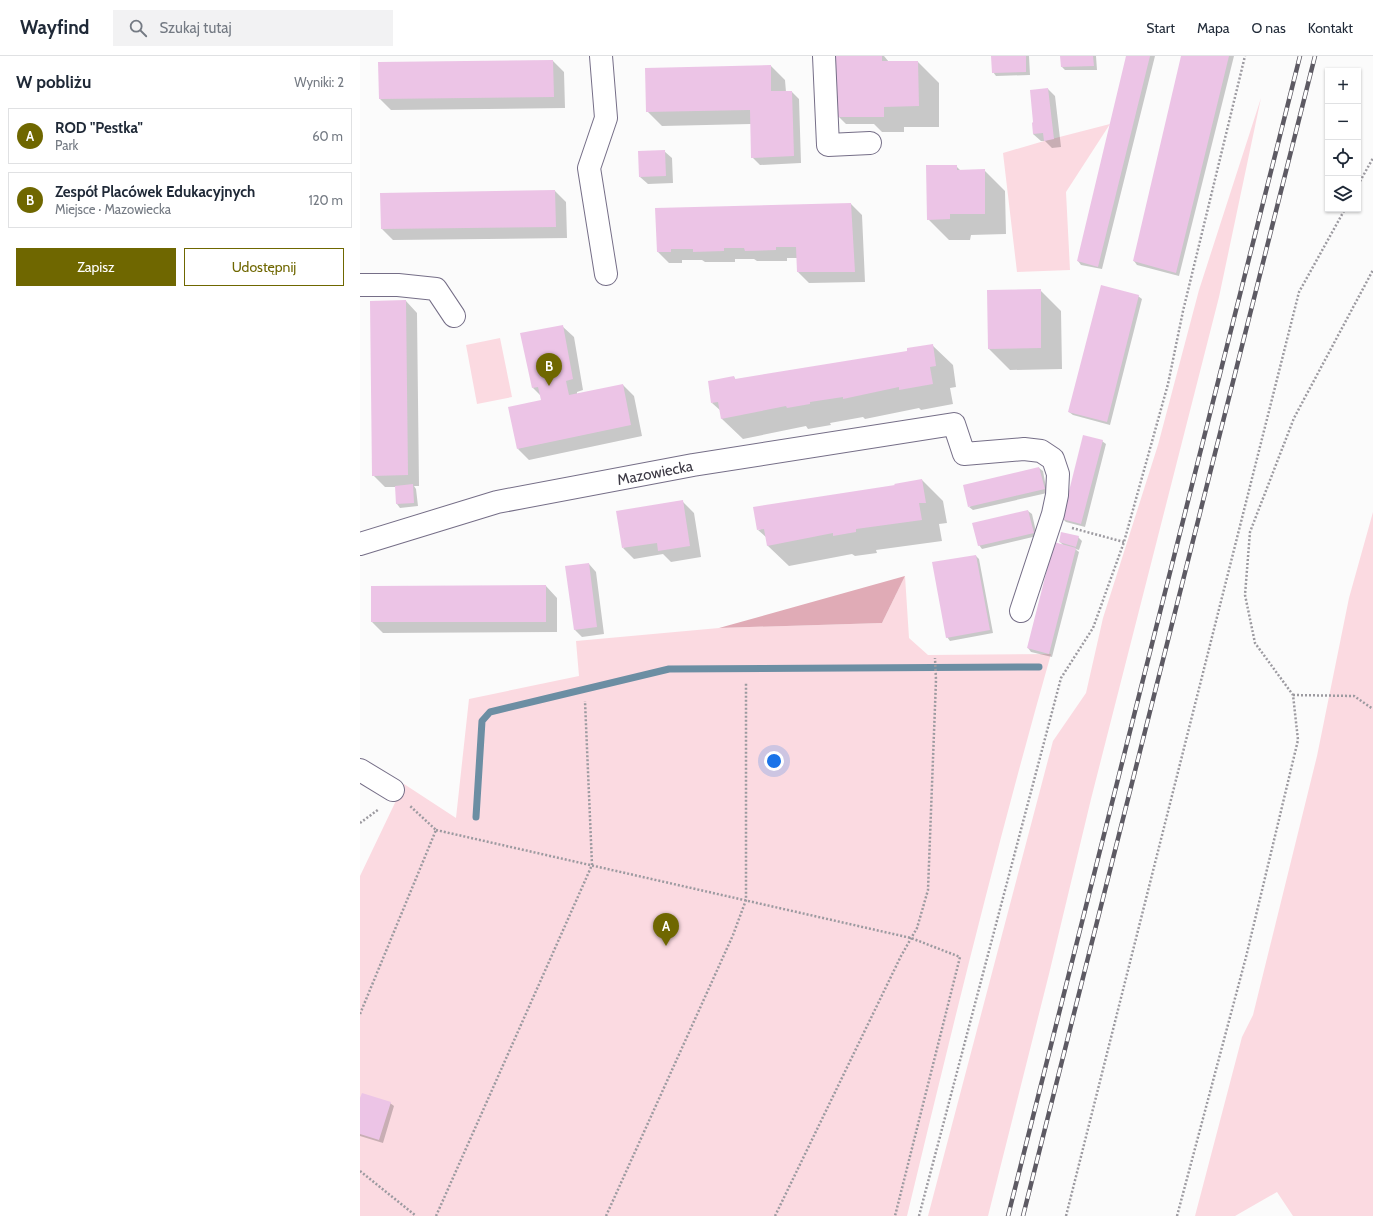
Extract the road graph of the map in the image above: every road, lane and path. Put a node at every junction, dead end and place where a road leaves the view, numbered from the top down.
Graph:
1 (601, 56) edge
2 (824, 56) edge
3 (1245, 56) edge
4 (870, 143) dead end
5 (1373, 158) edge
6 (1361, 180) edge
7 (1343, 212) edge
8 (1373, 270) edge
9 (606, 274) dead end
10 (360, 285) edge
11 (454, 316) dead end
12 (1050, 524) junction
13 (1124, 542) junction
14 (360, 544) edge
15 (1021, 611) dead end
16 (935, 658) dead end
17 (746, 683) dead end
18 (1293, 695) junction
19 (585, 701) dead end
20 (1373, 709) edge
21 (360, 770) edge
22 (398, 795) joint
23 (436, 830) junction
24 (592, 866) junction
25 (746, 900) junction
26 (911, 938) junction
27 (360, 1014) edge
28 (360, 1171) edge
29 (416, 1216) edge
30 (436, 1216) edge
31 (606, 1216) edge
32 (775, 1216) edge
33 (895, 1216) edge
34 (919, 1216) edge
35 (1066, 1216) edge
36 (1177, 1216) edge

1 - 9 street
2 - 4 street
3 - 13 path
5 - 6 path
7 - 35 path
8 - 18 path
10 - 11 street
12 - 13 path
12 - 14 street, Mazowiecka
12 - 15 street
13 - 34 path
16 - 26 path
17 - 25 path
18 - 20 path
18 - 36 path
19 - 24 path
21 - 22 street
22 - 23 path
23 - 24 path
23 - 27 path
24 - 25 path
24 - 30 path
25 - 26 path
25 - 31 path
26 - 32 path
26 - 33 path
28 - 29 path

